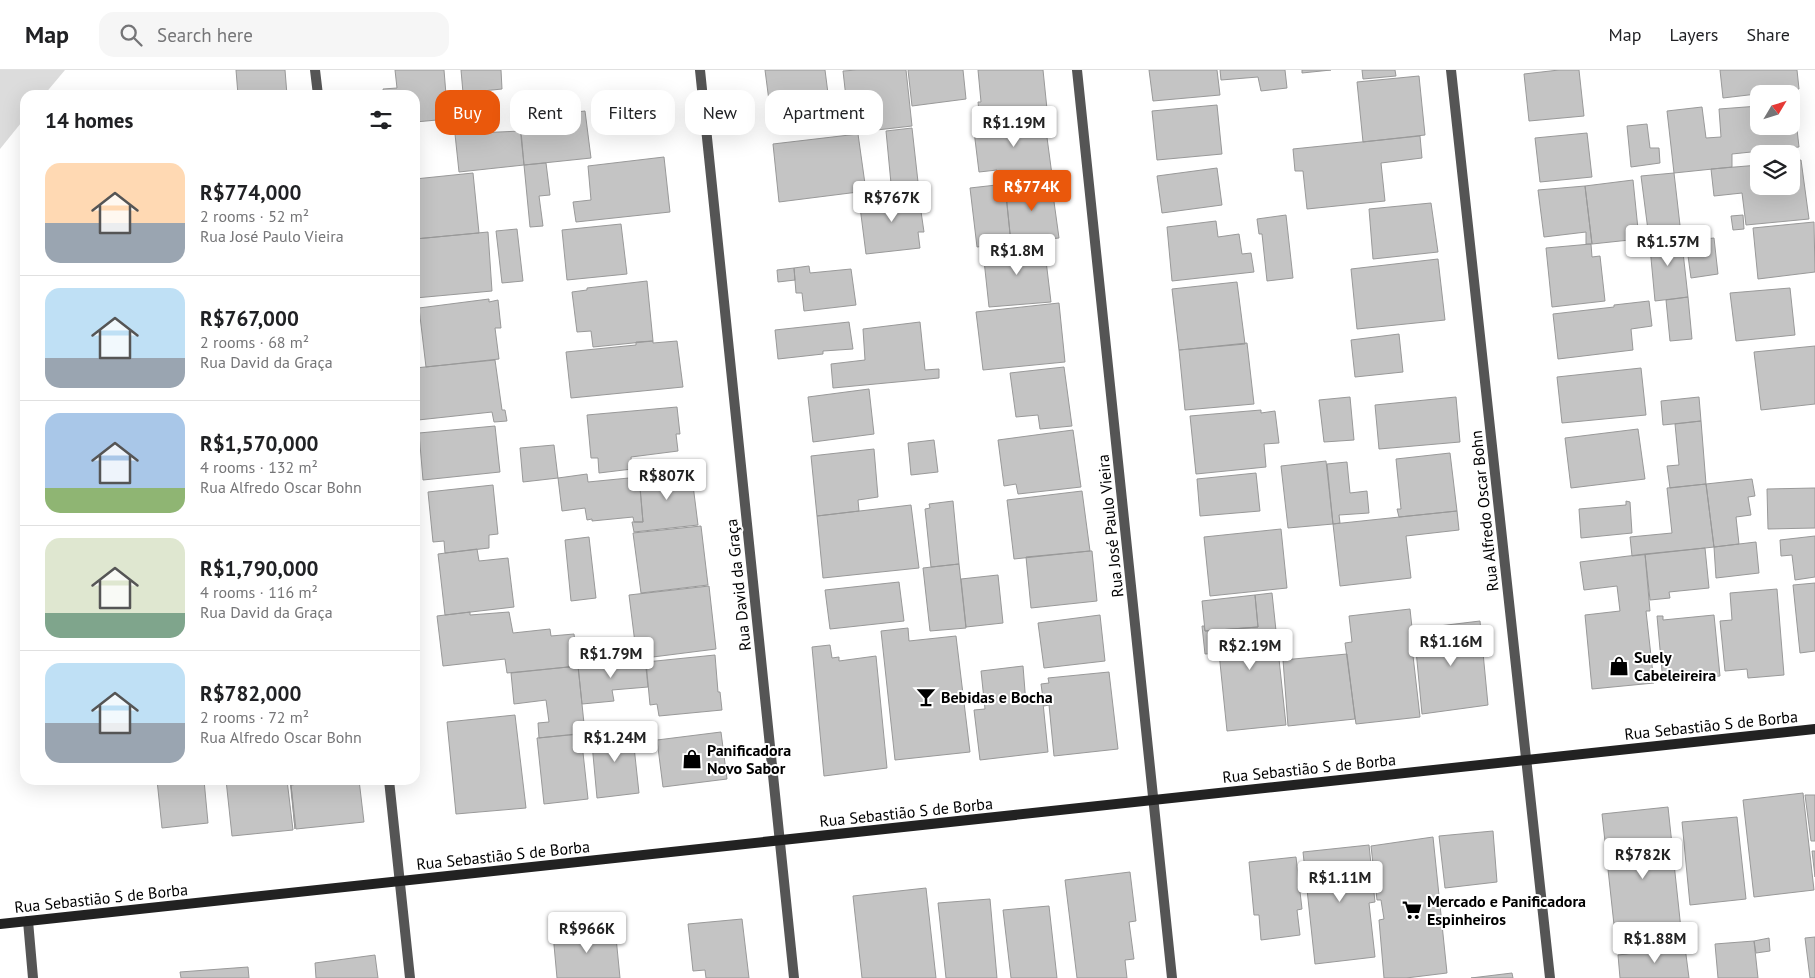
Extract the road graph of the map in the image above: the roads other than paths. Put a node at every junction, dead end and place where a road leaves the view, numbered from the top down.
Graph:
1 (315, 70) edge
2 (700, 70) edge
3 (1077, 70) edge
4 (1452, 70) edge
5 (317, 90) edge
6 (1815, 729) edge
7 (1526, 760) junction
8 (390, 785) edge
9 (1154, 800) junction
10 (780, 840) junction
11 (400, 881) junction
12 (28, 921) junction
13 (0, 924) edge
14 (34, 978) edge
15 (410, 978) edge
16 (794, 978) edge
17 (1172, 978) edge
18 (1550, 978) edge

1 - 5 street
2 - 10 street, Rua David da Graça
3 - 9 street, Rua José Paulo Vieira
4 - 7 street, Rua Alfredo Oscar Bohn
6 - 7 street, Rua Sebastião S de Borba
7 - 9 street, Rua Sebastião S de Borba
7 - 18 street, Rua Alfredo Oscar Bohn
8 - 11 street
9 - 10 street, Rua Sebastião S de Borba
9 - 17 street, Rua José Paulo Vieira
10 - 11 street, Rua Sebastião S de Borba
10 - 16 street, Rua David da Graça
11 - 12 street, Rua Sebastião S de Borba
11 - 15 street
12 - 13 street, Rua Sebastião S de Borba
12 - 14 street

